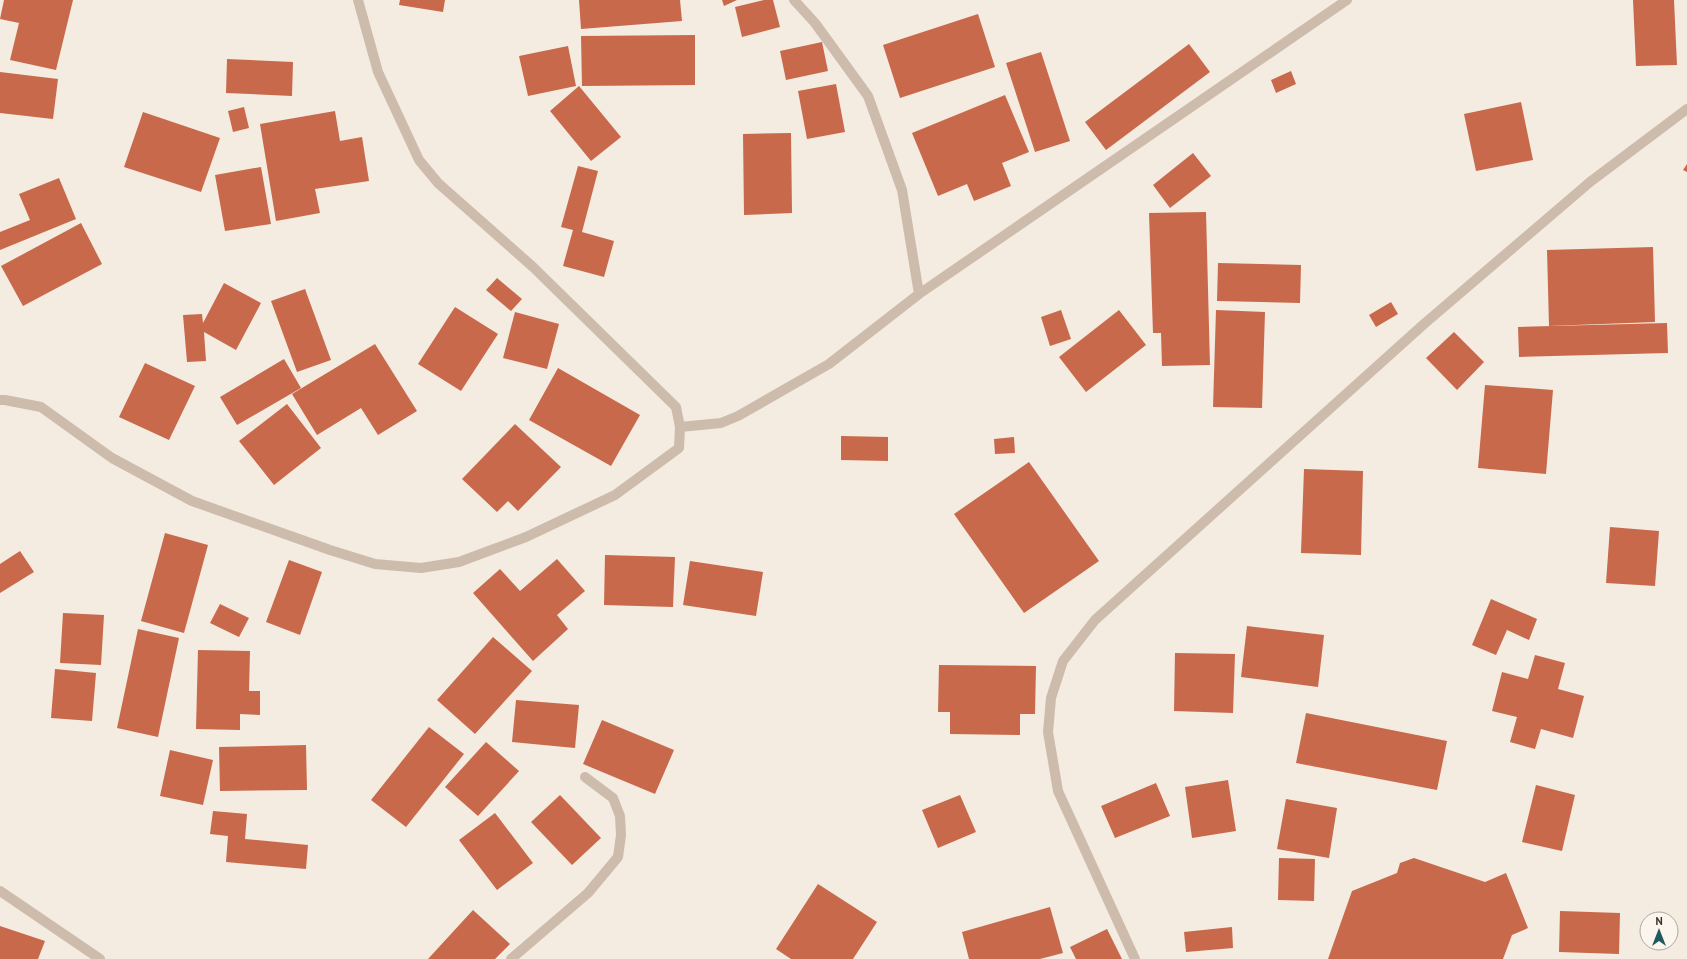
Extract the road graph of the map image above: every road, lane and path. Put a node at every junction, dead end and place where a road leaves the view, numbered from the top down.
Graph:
1 (358, 0) edge
2 (794, 0) edge
3 (1347, 0) edge
4 (1687, 109) edge
5 (919, 294) junction
6 (0, 400) edge
7 (680, 427) junction
8 (585, 777) dead end
9 (0, 891) edge
10 (100, 959) edge
11 (511, 959) edge
12 (1135, 959) edge

1 - 7 street
2 - 5 street
3 - 5 street
4 - 12 street
5 - 7 street
6 - 7 street
8 - 11 street
9 - 10 street

